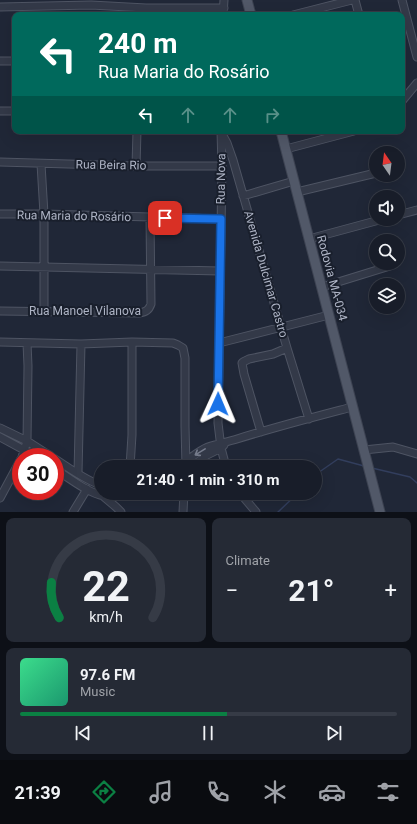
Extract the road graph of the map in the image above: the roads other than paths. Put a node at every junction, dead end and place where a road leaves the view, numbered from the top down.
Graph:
1 (247, 0) edge
2 (354, 0) edge
3 (402, 0) edge
4 (0, 7) edge
5 (224, 8) edge
6 (146, 11) edge
7 (250, 12) edge
8 (314, 12) edge
9 (358, 12) edge
10 (417, 57) edge
11 (0, 61) edge
12 (12, 61) edge
13 (417, 83) edge
14 (405, 97) edge
15 (0, 111) edge
16 (12, 111) edge
17 (136, 134) edge
18 (221, 134) edge
19 (222, 134) edge
20 (282, 134) edge
21 (343, 134) edge
22 (286, 149) junction
23 (0, 162) edge
24 (41, 164) junction
25 (136, 166) junction
26 (222, 166) junction
27 (369, 175) edge
28 (294, 181) junction
29 (297, 192) junction
30 (243, 196) junction
31 (417, 210) edge
32 (405, 213) edge
33 (0, 214) edge
34 (44, 214) junction
35 (150, 217) junction
36 (221, 219) junction
37 (369, 223) edge
38 (309, 239) junction
39 (0, 266) edge
40 (45, 266) junction
41 (151, 269) junction
42 (377, 270) edge
43 (220, 271) junction
44 (322, 287) junction
45 (0, 312) edge
46 (44, 312) junction
47 (329, 315) junction
48 (281, 327) junction
49 (0, 342) edge
50 (132, 342) junction
51 (219, 342) junction
52 (27, 343) junction
53 (81, 344) junction
54 (287, 348) junction
55 (352, 407) junction
56 (309, 419) junction
57 (0, 428) edge
58 (261, 432) junction
59 (0, 437) edge
60 (27, 441) junction
61 (222, 445) junction
62 (21, 448) edge
63 (25, 448) edge
64 (38, 448) edge
65 (365, 454) junction
66 (417, 454) edge
67 (130, 460) edge
68 (188, 460) edge
69 (191, 460) edge
70 (225, 460) edge
71 (64, 464) edge
72 (78, 473) junction
73 (12, 475) edge
74 (64, 475) edge
75 (94, 483) edge
76 (87, 489) junction
77 (94, 492) edge
78 (0, 498) edge
79 (108, 500) edge
80 (184, 500) edge
81 (246, 500) edge
82 (256, 511) edge
83 (378, 511) edge
84 (73, 512) edge
85 (121, 512) edge
86 (183, 512) edge

1 - 7 main road
2 - 8 street
2 - 9 street
3 - 10 street
4 - 6 street
5 - 6 street
11 - 12 street
13 - 14 street
15 - 16 street
17 - 25 street
18 - 26 street, Rua Nova
19 - 30 street, Avenida Dulcimar Castro
20 - 22 main road, Rodovia MA-034
21 - 22 street
22 - 28 main road, Rodovia MA-034
23 - 24 street, Rua Beira Rio
24 - 25 street, Rua Beira Rio
24 - 34 street
25 - 26 street, Rua Beira Rio
26 - 36 street, Rua Nova
27 - 29 street
28 - 29 main road, Rodovia MA-034
28 - 30 street
29 - 38 main road, Rodovia MA-034
30 - 48 street, Avenida Dulcimar Castro
31 - 32 street
33 - 34 street, Rua Maria do Rosário
34 - 35 street, Rua Maria do Rosário
34 - 40 street
35 - 36 street, Rua Maria do Rosário
35 - 41 street, Rua Manoel Vilanova
36 - 43 street, Rua Nova
37 - 38 street
38 - 44 main road, Rodovia MA-034
39 - 40 street
40 - 41 street
40 - 46 street
41 - 43 street
41 - 46 street, Rua Manoel Vilanova
42 - 44 street
43 - 51 street, Rua Nova
44 - 47 main road, Rodovia MA-034
45 - 46 street, Rua Manoel Vilanova
47 - 48 street
47 - 55 main road, Rodovia MA-034
48 - 51 street
48 - 54 street, Avenida Dulcimar Castro
49 - 52 street
50 - 53 street
50 - 67 street
50 - 68 street
51 - 61 street, Rua Nova
52 - 53 street
52 - 60 street
53 - 72 street
54 - 56 street, Avenida Dulcimar Castro
54 - 58 street
55 - 56 street
55 - 65 main road, Rodovia MA-034
56 - 58 street
57 - 60 street
58 - 61 street
59 - 62 street
60 - 63 street
60 - 64 street
61 - 69 street
61 - 70 street, Rua Nova
65 - 66 street
65 - 83 main road, Rodovia MA-034
71 - 72 street
72 - 75 street
73 - 78 street
74 - 76 street
76 - 77 street
76 - 84 street
79 - 85 street
80 - 86 street
81 - 82 street

